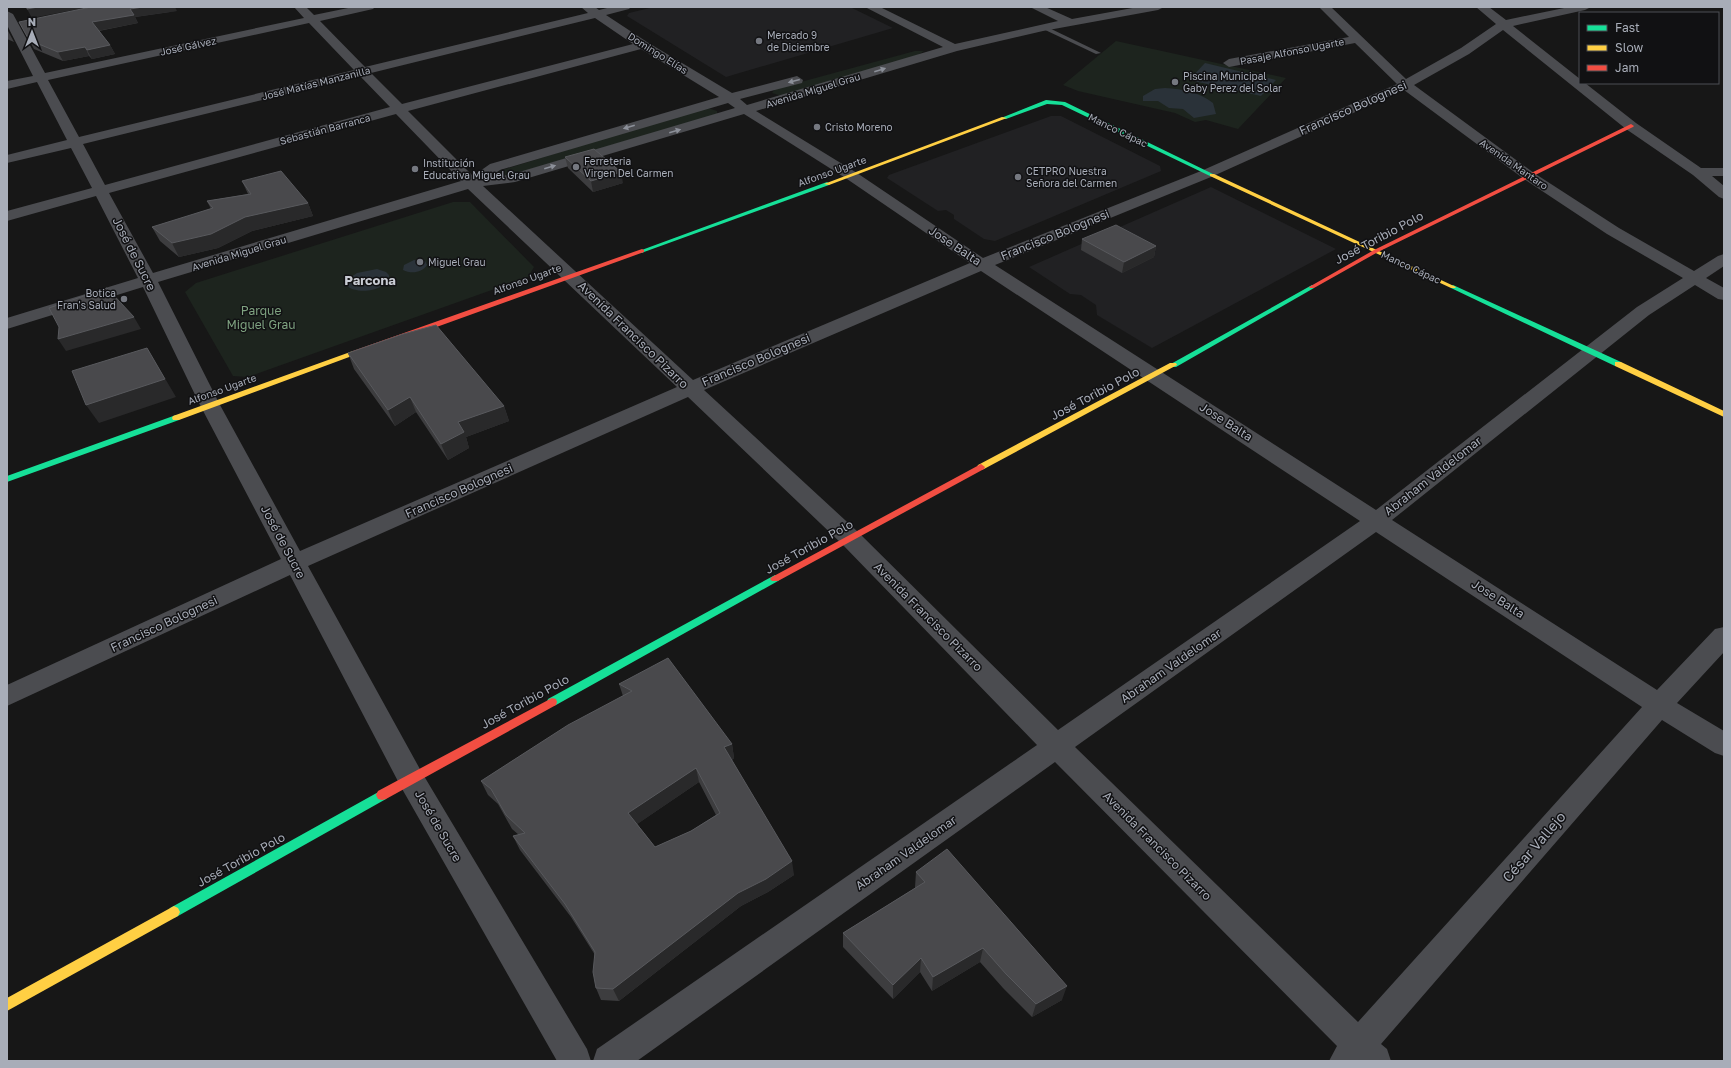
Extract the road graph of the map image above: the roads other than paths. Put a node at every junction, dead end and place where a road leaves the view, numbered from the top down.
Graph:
1 (300, 7) edge
2 (369, 7) edge
3 (625, 7) edge
4 (871, 7) edge
5 (1036, 7) edge
6 (1119, 7) edge
7 (1158, 7) edge
8 (1325, 7) edge
9 (1482, 7) edge
10 (1585, 7) edge
11 (592, 10) edge
12 (314, 19) junction
13 (1064, 20) junction
14 (14, 23) edge
15 (1504, 24) junction
16 (1043, 27) junction
17 (1355, 39) junction
18 (942, 42) junction
19 (643, 45) junction
20 (954, 48) junction
21 (1098, 53) dead end
22 (1229, 63) dead end
23 (842, 68) dead end
24 (363, 71) junction
25 (812, 76) dead end
26 (42, 77) junction
27 (7, 85) edge
28 (1405, 85) junction
29 (730, 98) junction
30 (1055, 101) joint
31 (399, 109) junction
32 (746, 110) junction
33 (1631, 126) junction
34 (74, 142) junction
35 (7, 159) edge
36 (1698, 172) junction
37 (1724, 172) edge
38 (1206, 174) junction
39 (852, 176) junction
40 (1529, 176) junction
41 (471, 183) junction
42 (101, 191) junction
43 (1724, 194) edge
44 (7, 216) edge
45 (1376, 251) junction
46 (1724, 259) edge
47 (982, 264) junction
48 (570, 275) junction
49 (1694, 278) junction
50 (148, 280) junction
51 (1724, 295) edge
52 (7, 324) edge
53 (1591, 351) junction
54 (1154, 375) junction
55 (689, 389) junction
56 (210, 404) junction
57 (1724, 414) edge
58 (7, 479) edge
59 (1377, 520) junction
60 (850, 538) junction
61 (294, 563) junction
62 (1724, 636) edge
63 (7, 696) edge
64 (1659, 705) junction
65 (1724, 745) edge
66 (1057, 747) junction
67 (410, 779) junction
68 (7, 1005) edge
69 (1360, 1056) edge
70 (575, 1061) edge
71 (609, 1061) edge

1 - 12 street, Avenida Francisco Pizarro
2 - 12 street, José Gálvez
3 - 11 street, José Matías Manzanilla
4 - 18 street
5 - 13 street
6 - 13 street, Avenida Miguel Grau
7 - 13 street, Avenida Miguel Grau
8 - 17 street, Avenida Mantaro
9 - 15 street
10 - 15 street
11 - 19 street, Domingo Elías
11 - 24 street, José Matías Manzanilla
12 - 24 street, Avenida Francisco Pizarro
12 - 26 street, José Gálvez
13 - 16 street, Avenida Miguel Grau
13 - 18 street, Avenida Miguel Grau
14 - 26 street, José de Sucre
15 - 28 street, Francisco Bolognesi
15 - 33 street
16 - 20 street, Avenida Miguel Grau
16 - 21 lane
17 - 22 street, Pasaje Alfonso Ugarte
17 - 28 street, Avenida Mantaro
18 - 20 street
18 - 23 street, Avenida Miguel Grau
19 - 29 street, Domingo Elías
19 - 31 street, Sebastián Barranca
32 -> 20 street, Avenida Miguel Grau
24 - 31 street, Avenida Francisco Pizarro
24 - 34 street, José Matías Manzanilla
25 -> 29 street, Avenida Miguel Grau
26 - 27 street, José Gálvez
26 - 34 street, José de Sucre
28 - 38 street, Francisco Bolognesi
28 - 40 street, Avenida Mantaro
29 - 32 street, Jose Balta
29 -> 41 street, Avenida Miguel Grau
30 - 38 street, Manco Cápac
30 - 39 street, Alfonso Ugarte
31 - 41 street, Avenida Francisco Pizarro
31 - 42 street, Sebastián Barranca
32 - 39 street, Jose Balta
41 -> 32 street, Avenida Miguel Grau
33 - 36 street
33 - 40 street, José Toribio Polo
34 - 35 street, José Matías Manzanilla
34 - 42 street, José de Sucre
36 - 37 street
36 - 43 street
38 - 45 street, Manco Cápac
38 - 47 street, Francisco Bolognesi
39 - 47 street, Jose Balta
39 - 48 street, Alfonso Ugarte
40 - 45 street, José Toribio Polo
40 - 49 street, Avenida Mantaro
41 - 48 street, Avenida Francisco Pizarro
41 - 50 street, Avenida Miguel Grau
42 - 44 street, Sebastián Barranca
42 - 50 street, José de Sucre
45 - 53 street, Manco Cápac
45 - 54 street, José Toribio Polo
46 - 49 street, Abraham Valdelomar
47 - 54 street, Jose Balta
47 - 55 street, Francisco Bolognesi
48 - 55 street, Avenida Francisco Pizarro
48 - 56 street, Alfonso Ugarte
49 - 51 street, Avenida Mantaro
49 - 53 street, Abraham Valdelomar
50 - 52 street, Avenida Miguel Grau
50 - 56 street, José de Sucre
53 - 57 street, Manco Cápac
53 - 59 street, Abraham Valdelomar
54 - 59 street, Jose Balta
54 - 60 street, José Toribio Polo
55 - 60 street, Avenida Francisco Pizarro
55 - 61 street, Francisco Bolognesi
56 - 58 street, Alfonso Ugarte
56 - 61 street, José de Sucre
59 - 64 street, Jose Balta
59 - 66 street, Abraham Valdelomar
60 - 66 street, Avenida Francisco Pizarro
60 - 67 street, José Toribio Polo
61 - 63 street, Francisco Bolognesi
61 - 67 street, José de Sucre
62 - 64 street, César Vallejo
64 - 65 street, Jose Balta
64 - 69 street, César Vallejo
66 - 69 street, Avenida Francisco Pizarro
66 - 71 street, Abraham Valdelomar
67 - 68 street, José Toribio Polo
67 - 70 street, José de Sucre

